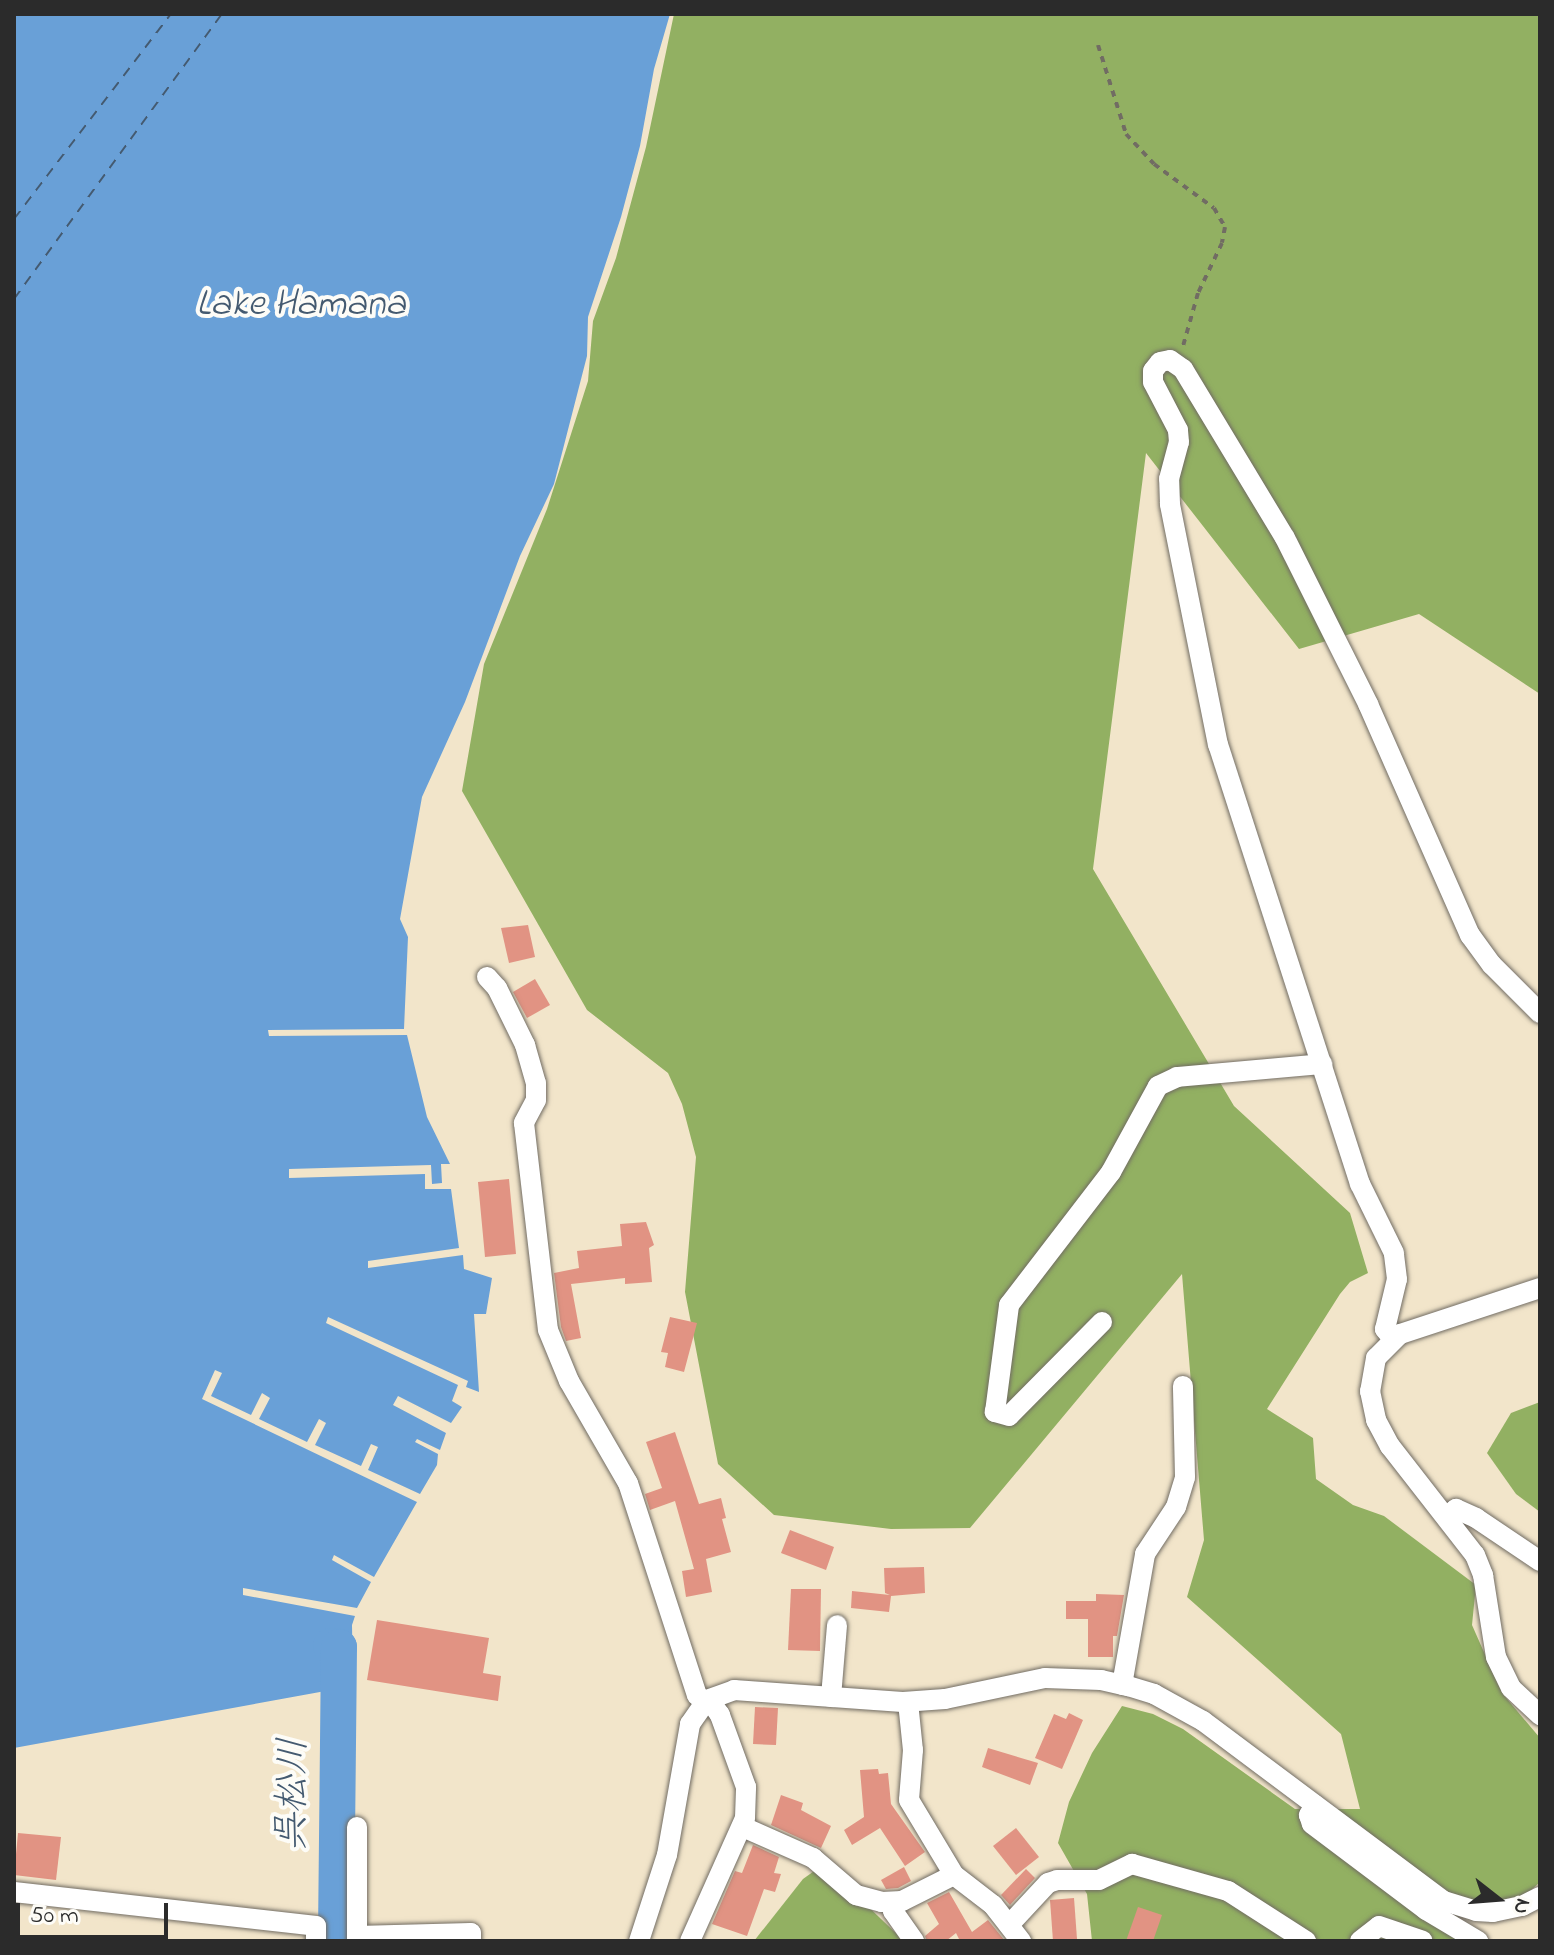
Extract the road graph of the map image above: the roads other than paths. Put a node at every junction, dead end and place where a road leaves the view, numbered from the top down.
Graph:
1 (487, 977) dead end
2 (1540, 1013) edge
3 (1322, 1064) junction
4 (1540, 1288) edge
5 (1102, 1322) dead end
6 (1393, 1339) junction
7 (1183, 1386) dead end
8 (1446, 1517) junction
9 (1540, 1561) edge
10 (837, 1625) dead end
11 (1122, 1685) junction
12 (831, 1697) junction
13 (707, 1701) junction
14 (908, 1702) junction
15 (1540, 1715) edge
16 (1315, 1805) junction
17 (357, 1827) dead end
18 (743, 1827) junction
19 (954, 1875) junction
20 (14, 1892) edge
21 (1540, 1897) edge
22 (892, 1903) junction
23 (1015, 1933) edge
24 (357, 1938) edge
25 (316, 1941) edge
26 (471, 1941) edge
27 (639, 1941) edge
28 (690, 1941) edge
29 (914, 1941) edge
30 (1306, 1941) edge
31 (1360, 1941) edge
32 (1423, 1941) edge
33 (1478, 1941) edge

1 - 13 street
2 - 3 street
3 - 5 street
3 - 6 street
4 - 6 street
6 - 8 street
7 - 11 street
8 - 9 street
8 - 15 street
10 - 12 street
11 - 14 street
11 - 16 street
12 - 13 street
12 - 14 street
13 - 18 street
13 - 27 street
14 - 19 street
16 - 21 street
16 - 33 street
17 - 24 street
18 - 22 street
18 - 28 street
19 - 22 street
19 - 23 street
20 - 25 street
22 - 29 street
23 - 30 street
24 - 26 street
31 - 32 street

